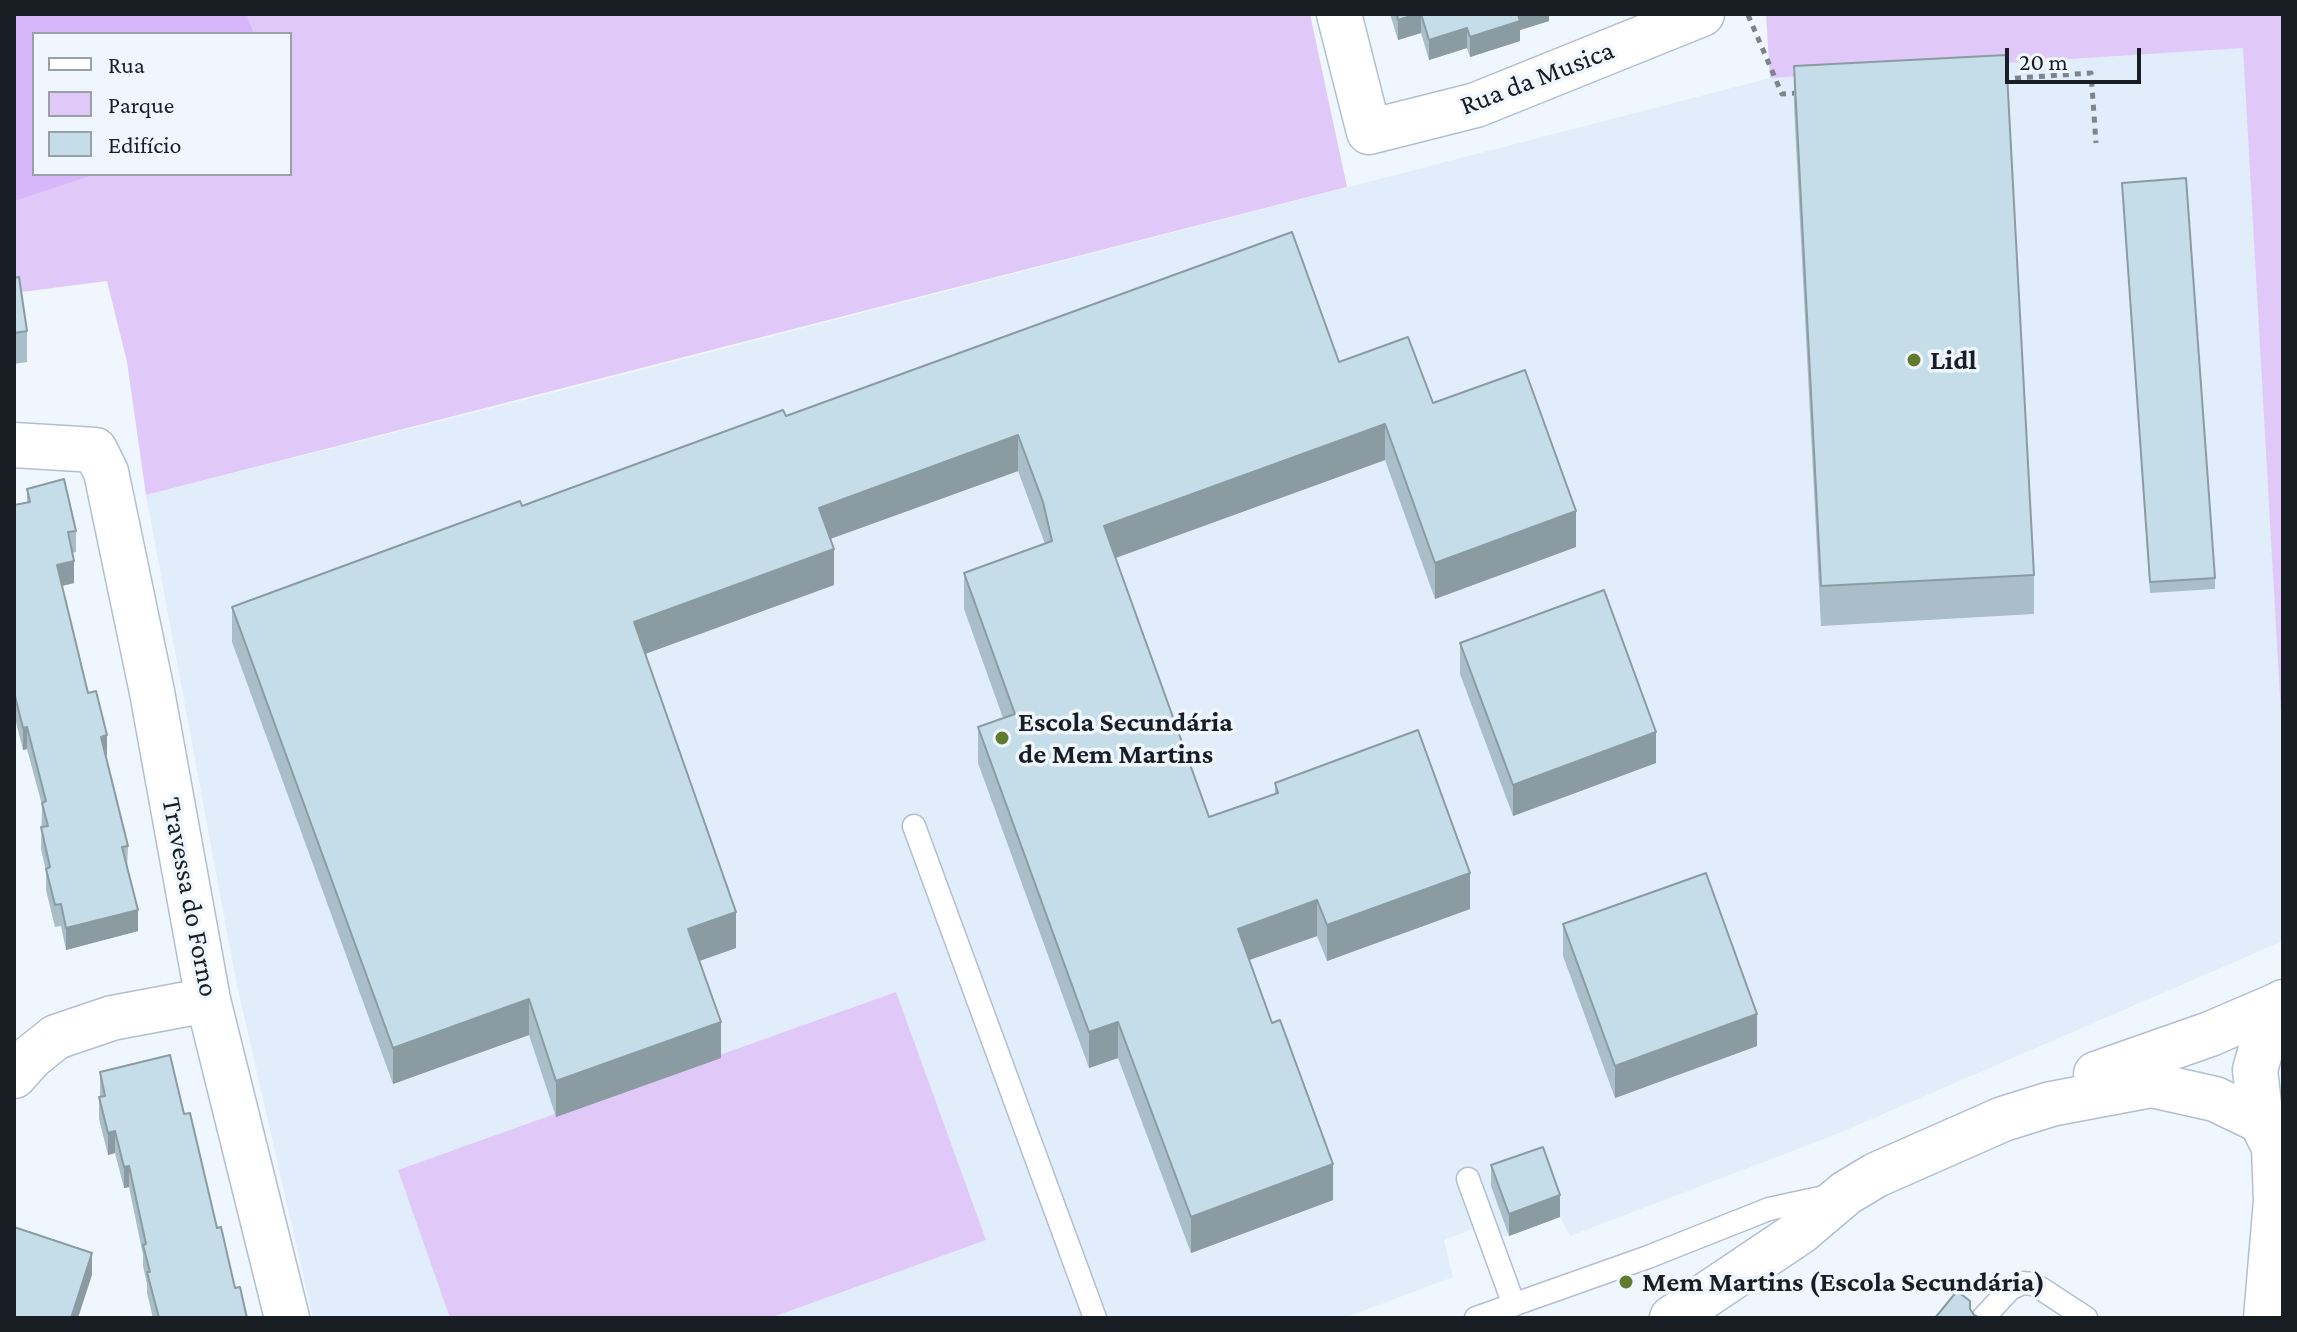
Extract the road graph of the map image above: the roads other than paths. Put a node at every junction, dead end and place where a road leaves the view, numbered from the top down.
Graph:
1 (1339, 14) edge
2 (1702, 14) edge
3 (14, 445) edge
4 (914, 826) dead end
5 (208, 1000) junction
6 (2282, 1003) edge
7 (14, 1076) edge
8 (2051, 1104) junction
9 (2273, 1141) edge
10 (1468, 1179) dead end
11 (1846, 1193) junction
12 (2283, 1304) edge
13 (1514, 1305) junction
14 (1677, 1317) edge
15 (287, 1318) edge
16 (1095, 1318) edge
17 (1476, 1318) edge
18 (1983, 1318) edge
19 (2086, 1318) edge
20 (2266, 1318) edge

1 - 2 street, Rua da Musica
3 - 5 street, Travessa do Forno
4 - 16 lane
5 - 7 street
5 - 15 street, Travessa do Forno
6 - 8 street
6 - 9 street
8 - 9 street
8 - 11 street
9 - 20 street
10 - 13 lane
11 - 13 lane
11 - 14 street
12 - 20 street
13 - 17 lane
18 - 19 lane

